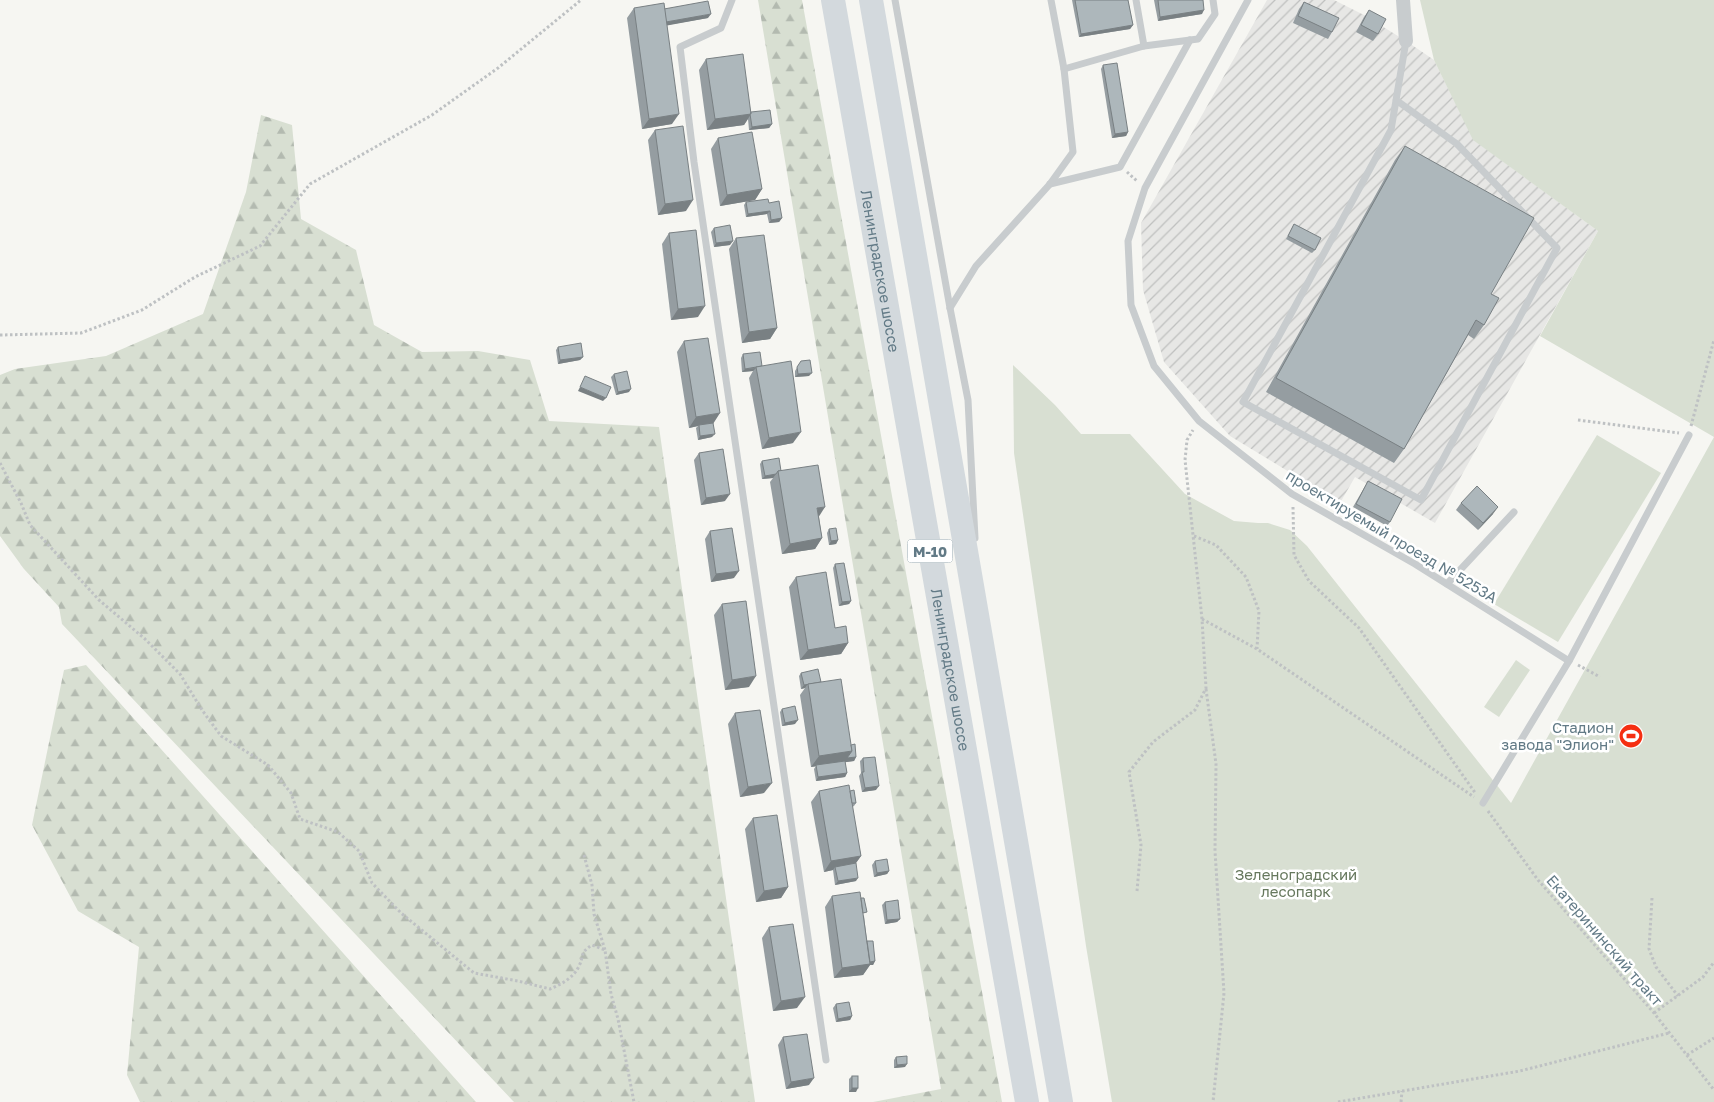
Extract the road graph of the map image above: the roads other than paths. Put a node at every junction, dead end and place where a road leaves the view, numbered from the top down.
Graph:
1 (732, 0) edge
2 (833, 0) edge
3 (870, 0) edge
4 (895, 0) edge
5 (1051, 0) edge
6 (1136, 0) edge
7 (1213, 0) edge
8 (1248, 0) edge
9 (1403, 0) edge
10 (1190, 40) junction
11 (1406, 41) joint
12 (1144, 46) junction
13 (1064, 69) junction
14 (1396, 100) junction
15 (1050, 184) junction
16 (950, 308) junction
17 (1689, 435) road end
18 (1514, 512) dead end
19 (975, 545) dead end
20 (976, 565) dead end
21 (1447, 584) junction
22 (979, 623) junction
23 (1569, 660) junction
24 (1483, 803) road end
25 (826, 1060) dead end
26 (1027, 1102) edge
27 (1061, 1102) edge

1 - 25 lane
2 - 26 highway, Ленинградское шоссе / М-10
3 - 22 highway, М-10
4 - 16 lane
5 - 13 lane
6 - 12 lane
7 - 10 lane
8 - 21 lane, проектируемый проезд № 5253А
9 - 11 street
10 - 12 lane
10 - 15 lane
11 - 14 lane
12 - 13 lane
13 - 15 lane
14 - 14 lane
15 - 16 lane
16 - 19 lane
17 - 23 lane
18 - 21 lane
20 - 22 lane
21 - 23 lane, проектируемый проезд № 5253А
22 - 27 highway, М-10
23 - 24 lane

